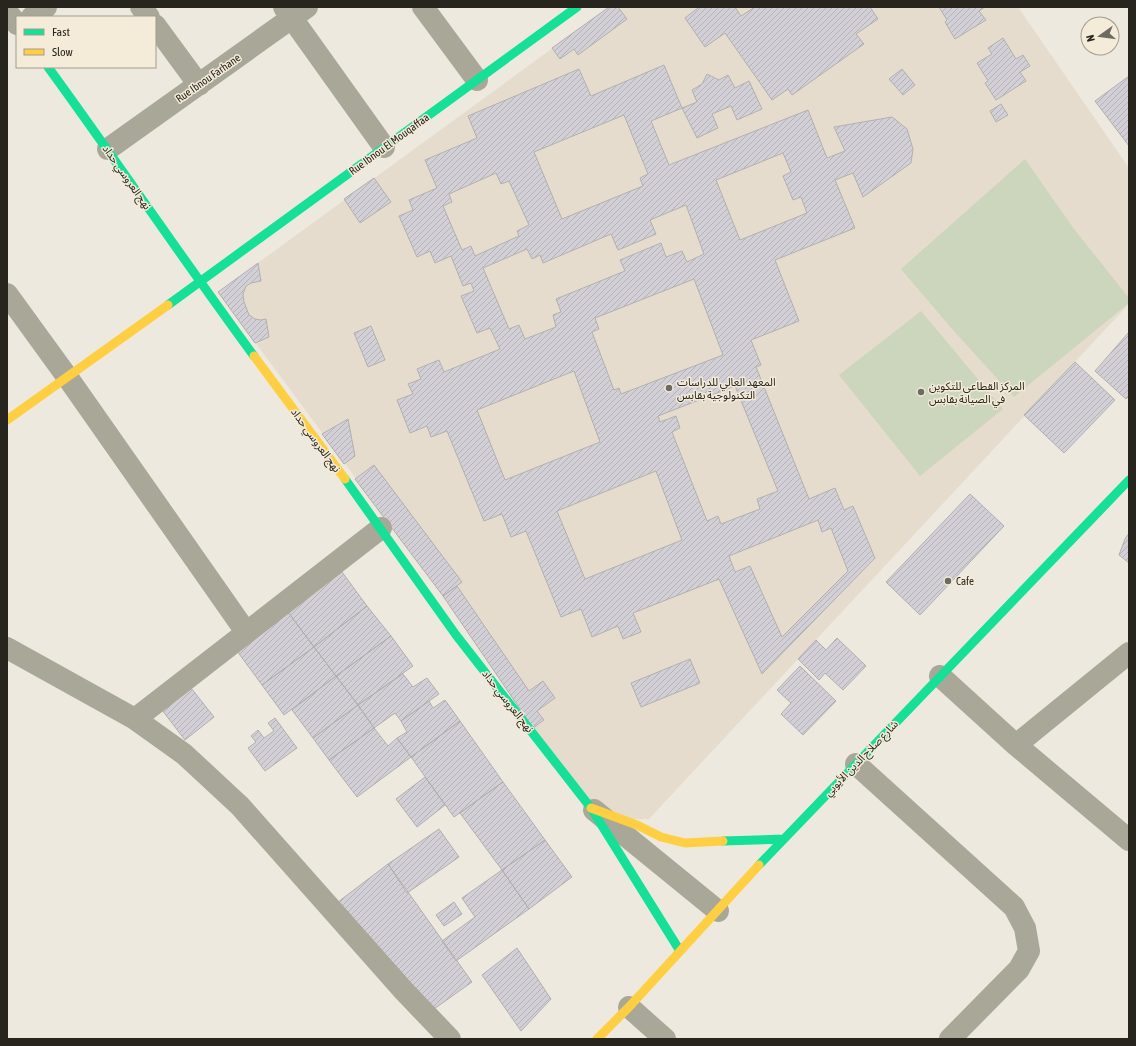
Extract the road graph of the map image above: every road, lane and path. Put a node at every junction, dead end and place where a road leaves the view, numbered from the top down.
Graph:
1 (46, 7) edge
2 (141, 7) edge
3 (423, 7) edge
4 (294, 11) edge
5 (565, 11) edge
6 (7, 12) edge
7 (33, 16) edge
8 (148, 16) edge
9 (16, 23) edge
10 (156, 27) edge
11 (49, 68) edge
12 (477, 80) junction
13 (199, 85) junction
14 (384, 147) junction
15 (108, 149) junction
16 (200, 282) junction
17 (7, 294) edge
18 (68, 378) junction
19 (7, 420) edge
20 (1129, 480) edge
21 (381, 528) junction
22 (246, 632) junction
23 (7, 648) edge
24 (1129, 653) edge
25 (940, 676) junction
26 (135, 719) junction
27 (1016, 746) junction
28 (856, 764) junction
29 (591, 808) junction
30 (783, 839) junction
31 (1129, 840) edge
32 (718, 911) junction
33 (680, 951) junction
34 (629, 1007) junction
35 (450, 1039) edge
36 (597, 1039) edge
37 (665, 1039) edge
38 (950, 1039) edge

1 - 7 street
2 - 8 street
3 - 12 street
4 - 13 street, Rue Ibnou Farhane
4 - 14 street
5 - 12 street, Rue Ibnou El Mouqaffaa
6 - 9 street
10 - 13 street
11 - 15 street, نهج العروسي حداد
12 - 14 street, Rue Ibnou El Mouqaffaa
13 - 15 street, Rue Ibnou Farhane
14 - 16 street, Rue Ibnou El Mouqaffaa
15 - 16 street, نهج العروسي حداد
16 - 18 street, Rue Ibnou El Mouqaffaa
16 - 21 street, نهج العروسي حداد
17 - 18 street
18 - 19 street, Rue Ibnou El Mouqaffaa
18 - 22 street
20 - 25 street, شارع صلاح الدين الأيوبي
21 - 22 street
21 - 29 street, نهج العروسي حداد
22 - 26 street
23 - 26 street
24 - 27 street
25 - 27 street
25 - 28 street, شارع صلاح الدين الأيوبي
26 - 35 street
27 - 31 street
28 - 30 street, شارع صلاح الدين الأيوبي
28 - 38 street
29 - 30 street
29 - 32 street
29 - 33 street, نهج العروسي حداد
30 - 32 street, شارع صلاح الدين الأيوبي
32 - 33 street, شارع صلاح الدين الأيوبي
33 - 34 street, شارع صلاح الدين الأيوبي
34 - 36 street, شارع صلاح الدين الأيوبي
34 - 37 street

